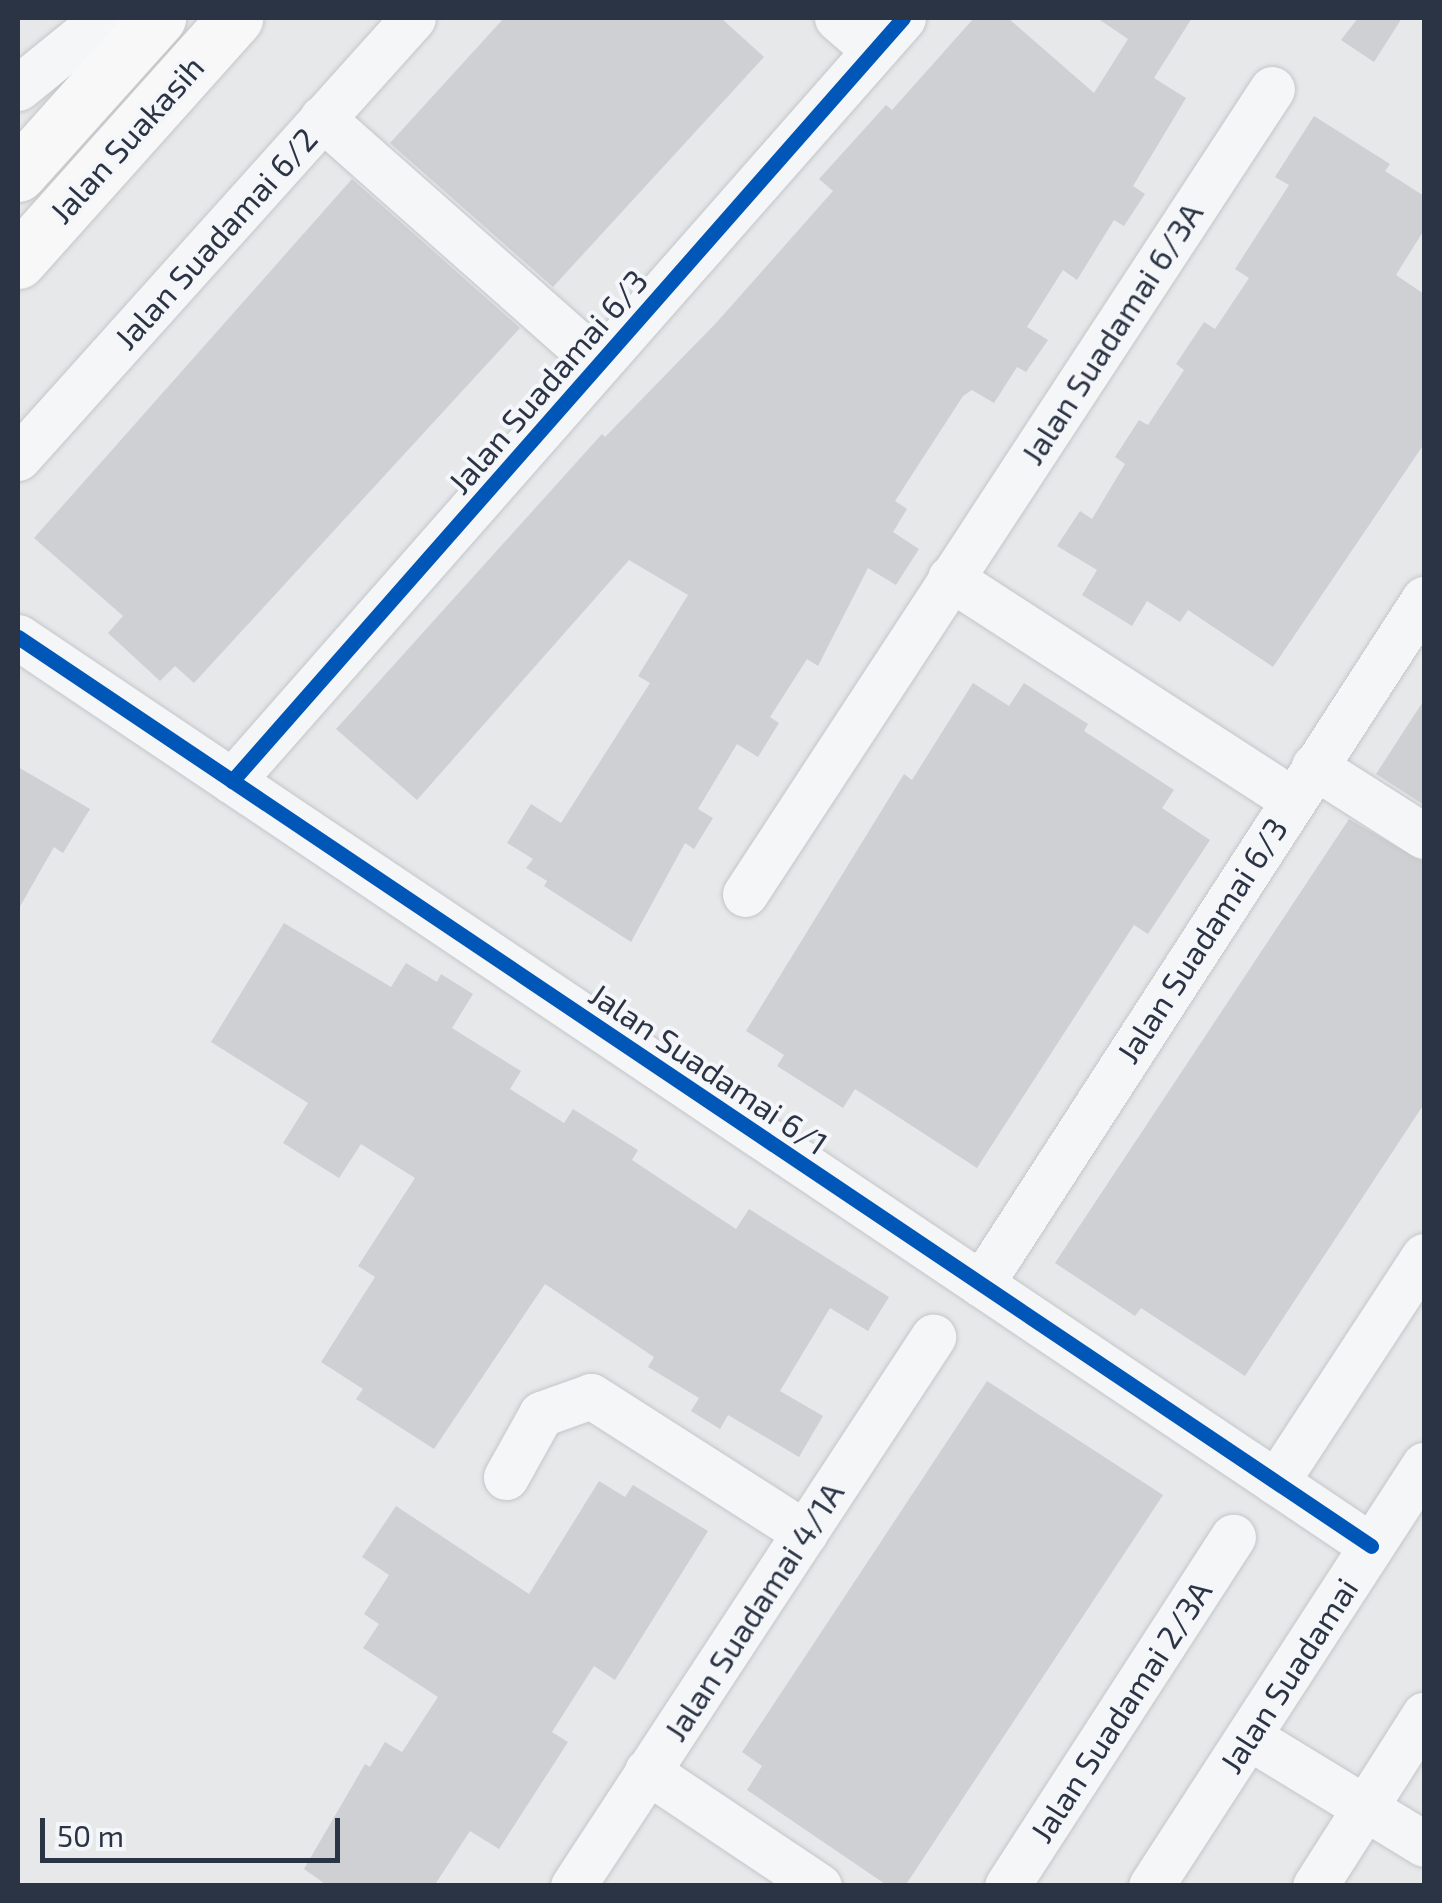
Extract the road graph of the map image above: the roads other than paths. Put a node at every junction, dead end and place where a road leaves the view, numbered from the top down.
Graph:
1 (104, 18) edge
2 (158, 18) edge
3 (235, 18) edge
4 (413, 18) edge
5 (837, 18) edge
6 (889, 34) edge
7 (18, 88) edge
8 (1272, 88) dead end
9 (322, 118) junction
10 (18, 174) edge
11 (18, 262) edge
12 (599, 364) junction
13 (18, 458) edge
14 (950, 578) junction
15 (1424, 599) edge
16 (18, 637) edge
17 (232, 781) junction
18 (1303, 782) junction
19 (1424, 836) edge
20 (746, 894) dead end
21 (1424, 1256) edge
22 (981, 1284) junction
23 (933, 1337) dead end
24 (1424, 1465) edge
25 (506, 1477) dead end
26 (1276, 1482) junction
27 (804, 1533) junction
28 (1234, 1537) dead end
29 (1370, 1546) junction
30 (1424, 1715) edge
31 (1249, 1738) junction
32 (647, 1770) junction
33 (1363, 1805) junction
34 (1424, 1844) edge
35 (573, 1886) edge
36 (819, 1886) edge
37 (1006, 1886) edge
38 (1151, 1886) edge
39 (1315, 1886) edge

1 - 7 street
2 - 10 main road, Jalan Suakasih
3 - 11 main road, Jalan Suakasih
4 - 9 street, Jalan Suadamai 6/2
5 - 6 street
6 - 12 street, Jalan Suadamai 6/3
8 - 14 street, Jalan Suadamai 6/3A
9 - 12 street
9 - 13 street, Jalan Suadamai 6/2
12 - 17 street, Jalan Suadamai 6/3
14 - 18 street
14 - 20 street, Jalan Suadamai 6/3A
15 - 18 street, Jalan Suadamai 6/3
16 - 17 street, Jalan Suadamai 6/1
17 - 22 street, Jalan Suadamai 6/1
18 - 19 street
18 - 22 street, Jalan Suadamai 6/3
21 - 26 street
22 - 26 street, Jalan Suadamai 6/1
23 - 27 street, Jalan Suadamai 4/1A
24 - 29 street, Jalan Suadamai
25 - 27 street
26 - 29 street, Jalan Suadamai 6/1
27 - 32 street, Jalan Suadamai 4/1A
28 - 37 street, Jalan Suadamai 2/3A
29 - 31 street, Jalan Suadamai
30 - 33 street
31 - 33 street
31 - 38 street, Jalan Suadamai
32 - 35 street, Jalan Suadamai 4/1A
32 - 36 street
33 - 34 street
33 - 39 street

